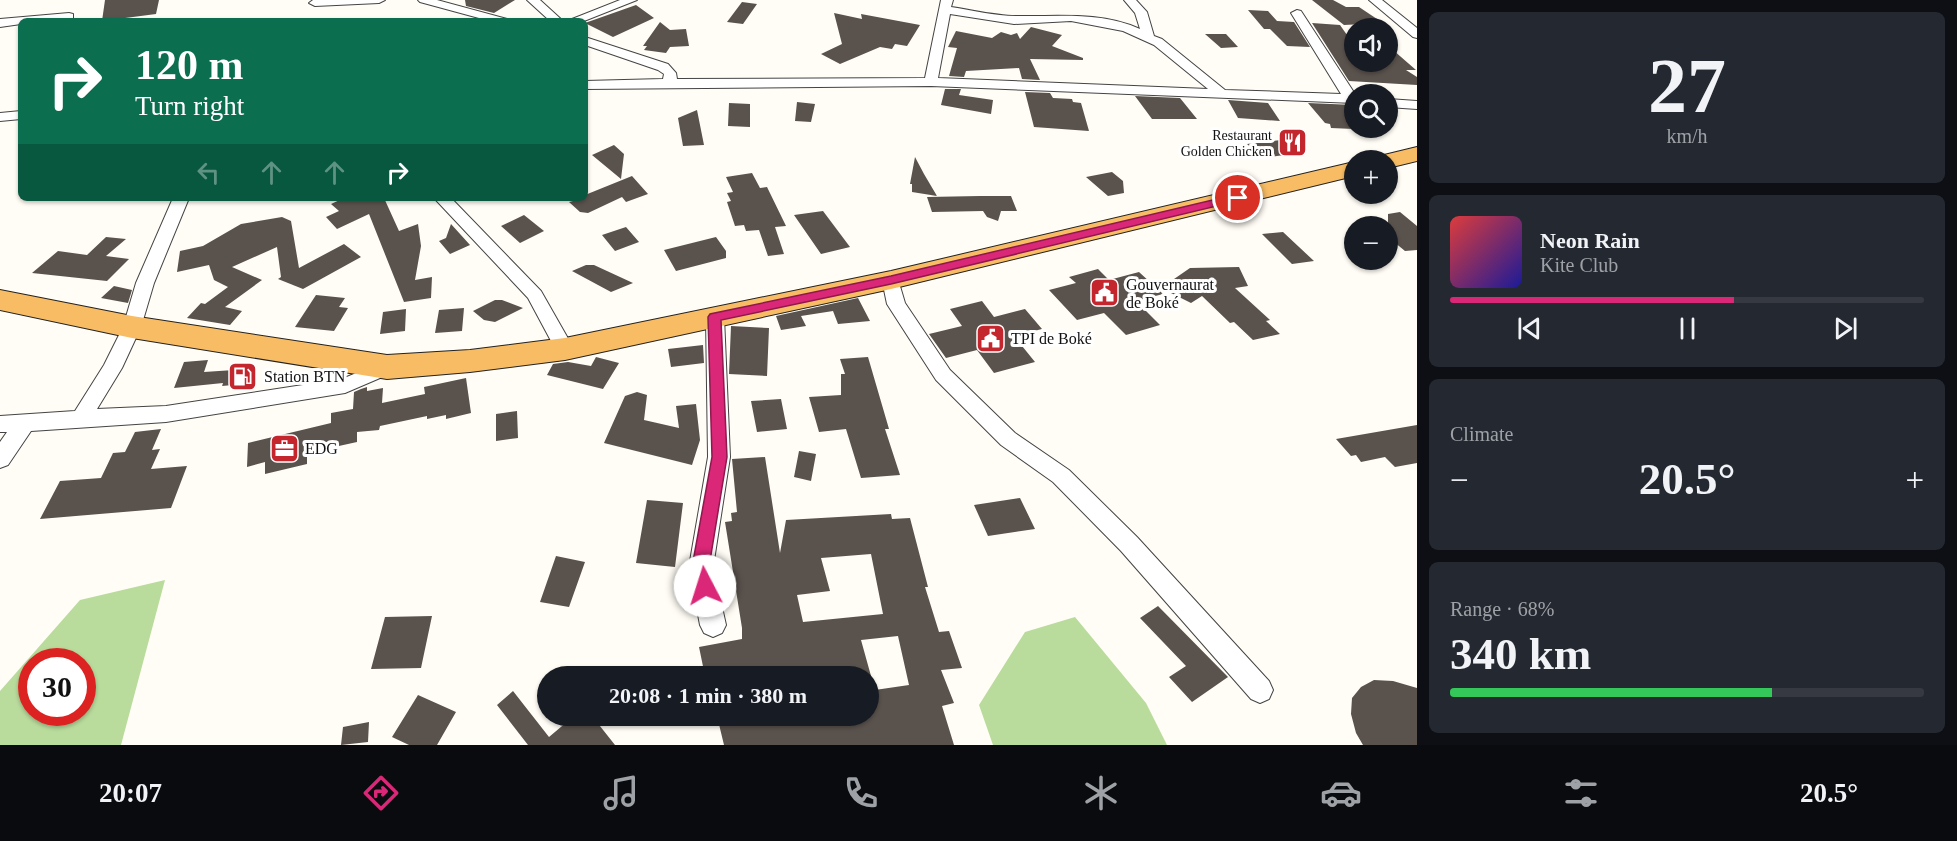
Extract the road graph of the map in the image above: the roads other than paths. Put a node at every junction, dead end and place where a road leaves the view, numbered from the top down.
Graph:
1 (379, 0) edge
2 (424, 0) edge
3 (533, 0) edge
4 (631, 0) edge
5 (1130, 0) edge
6 (1375, 0) edge
7 (313, 2) edge
8 (946, 5) edge
9 (1297, 13) dead end
10 (70, 14) edge
11 (321, 15) dead end
12 (39, 18) edge
13 (492, 18) edge
14 (554, 18) edge
15 (581, 18) edge
16 (18, 21) edge
17 (0, 23) edge
18 (1417, 34) edge
19 (1148, 38) junction
20 (588, 42) edge
21 (931, 82) junction
22 (670, 83) junction
23 (588, 85) edge
24 (1344, 85) edge
25 (1221, 93) junction
26 (1344, 99) edge
27 (1398, 103) edge
28 (1417, 105) edge
29 (18, 115) edge
30 (0, 117) edge
31 (1417, 154) edge
32 (1398, 159) edge
33 (1344, 171) edge
34 (180, 201) edge
35 (445, 201) edge
36 (891, 280) junction
37 (0, 300) edge
38 (715, 317) junction
39 (132, 327) junction
40 (565, 349) junction
41 (387, 367) junction
42 (81, 418) junction
43 (25, 423) junction
44 (0, 424) edge
45 (0, 459) edge
46 (713, 625) dead end
47 (1260, 690) dead end

1 - 7 street
2 - 13 street
3 - 14 street
4 - 15 street
5 - 19 street
6 - 18 street
7 - 11 street
8 - 19 street
8 - 21 street
9 - 24 street
10 - 12 street
16 - 17 street
19 - 25 street
20 - 22 street
21 - 22 street
21 - 25 street
22 - 23 street
25 - 26 street
27 - 28 street
29 - 30 street
31 - 32 highway
33 - 36 highway
34 - 39 street
35 - 40 street
36 - 38 highway
36 - 47 street
37 - 39 highway
38 - 40 highway
38 - 46 street
39 - 41 highway
39 - 42 street
40 - 41 highway
41 - 42 street
42 - 43 street
43 - 44 street
43 - 45 street

